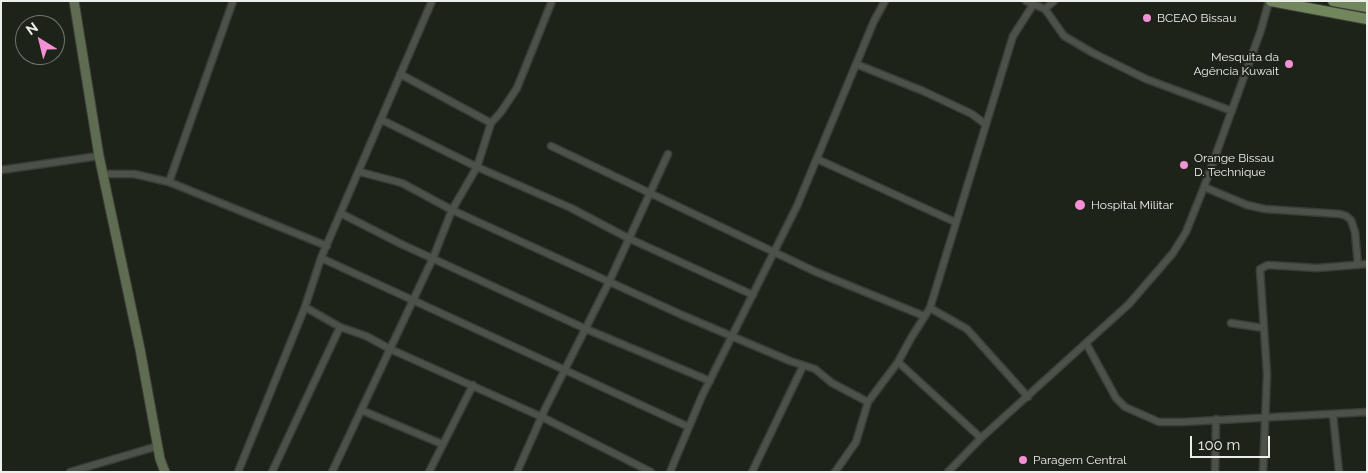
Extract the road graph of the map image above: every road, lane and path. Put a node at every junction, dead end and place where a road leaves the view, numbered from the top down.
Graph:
1 (74, 1) edge
2 (233, 1) edge
3 (432, 1) edge
4 (552, 1) edge
5 (885, 1) edge
6 (1026, 1) edge
7 (1054, 1) edge
8 (1270, 1) edge
9 (1333, 1) edge
10 (1034, 5) junction
11 (1367, 7) edge
12 (1045, 9) junction
13 (1367, 19) edge
14 (856, 64) junction
15 (400, 74) junction
16 (1232, 111) junction
17 (382, 120) junction
18 (491, 123) junction
19 (985, 124) junction
20 (551, 146) dead end
21 (668, 154) dead end
22 (99, 156) junction
23 (817, 159) junction
24 (477, 167) junction
25 (1, 170) edge
26 (360, 172) junction
27 (103, 174) junction
28 (169, 182) junction
29 (1204, 187) junction
30 (650, 192) junction
31 (452, 210) junction
32 (342, 214) junction
33 (955, 222) junction
34 (628, 238) junction
35 (327, 246) junction
36 (774, 252) junction
37 (321, 258) junction
38 (433, 258) junction
39 (1367, 264) edge
40 (1358, 265) junction
41 (609, 282) junction
42 (754, 295) junction
43 (413, 301) junction
44 (305, 307) junction
45 (930, 308) junction
46 (924, 316) junction
47 (1231, 323) dead end
48 (340, 327) junction
49 (1263, 328) junction
50 (586, 329) junction
51 (732, 338) junction
52 (1086, 343) junction
53 (390, 350) junction
54 (898, 362) junction
55 (804, 366) junction
56 (565, 370) junction
57 (710, 381) junction
58 (473, 385) junction
59 (1028, 397) junction
60 (868, 402) junction
61 (361, 410) junction
62 (1367, 412) edge
63 (1333, 415) junction
64 (1267, 416) junction
65 (542, 417) junction
66 (1216, 419) junction
67 (689, 427) junction
68 (981, 438) junction
69 (442, 444) junction
70 (158, 446) junction
71 (70, 472) edge
72 (165, 472) edge
73 (238, 472) edge
74 (272, 472) edge
75 (332, 472) edge
76 (429, 472) edge
77 (517, 472) edge
78 (651, 472) edge
79 (670, 472) edge
80 (752, 472) edge
81 (835, 472) edge
82 (948, 472) edge
83 (1215, 472) edge
84 (1263, 472) edge
85 (1339, 472) edge

1 - 22 street
2 - 28 street
3 - 15 street
4 - 18 street
5 - 14 street
6 - 10 street
7 - 12 street
8 - 13 main road
8 - 16 street
9 - 11 main road
10 - 12 street
10 - 19 street
12 - 16 street
14 - 19 street
14 - 23 street
15 - 17 street
15 - 18 street
16 - 29 street
17 - 24 street
17 - 26 street
18 - 24 street
19 - 33 street
20 - 30 street
21 - 30 street
22 - 25 street
22 - 27 street
23 - 33 street
23 - 36 street
24 - 31 street
24 - 34 street
26 - 31 street
26 - 32 street
27 - 28 street
27 - 70 street
28 - 35 street
29 - 40 street
29 - 52 street
30 - 34 street
30 - 36 street
31 - 38 street
31 - 41 street
32 - 35 street
32 - 38 street
33 - 45 street
34 - 41 street
34 - 42 street
35 - 37 street
36 - 42 street
36 - 46 street
37 - 43 street
37 - 44 street
38 - 43 street
38 - 50 street
39 - 40 street
40 - 49 street
41 - 50 street
41 - 51 street
42 - 51 street
43 - 53 street
43 - 56 street
44 - 48 street
44 - 73 street
45 - 46 street
45 - 59 street
46 - 54 street
47 - 49 street
48 - 53 street
48 - 74 street
49 - 64 street
50 - 56 street
50 - 57 street
51 - 55 street
51 - 57 street
52 - 59 street
52 - 66 street
53 - 58 street
53 - 61 street
54 - 60 street
54 - 68 street
55 - 60 street
55 - 80 street
56 - 65 street
56 - 67 street
57 - 67 street
58 - 65 street
58 - 69 street
59 - 68 street
60 - 81 street
61 - 69 street
61 - 75 street
62 - 63 street
63 - 64 street
63 - 85 street
64 - 66 street
64 - 84 street
65 - 77 street
65 - 78 street
66 - 83 street
67 - 79 street
68 - 82 street
69 - 76 street
70 - 71 street
70 - 72 street

